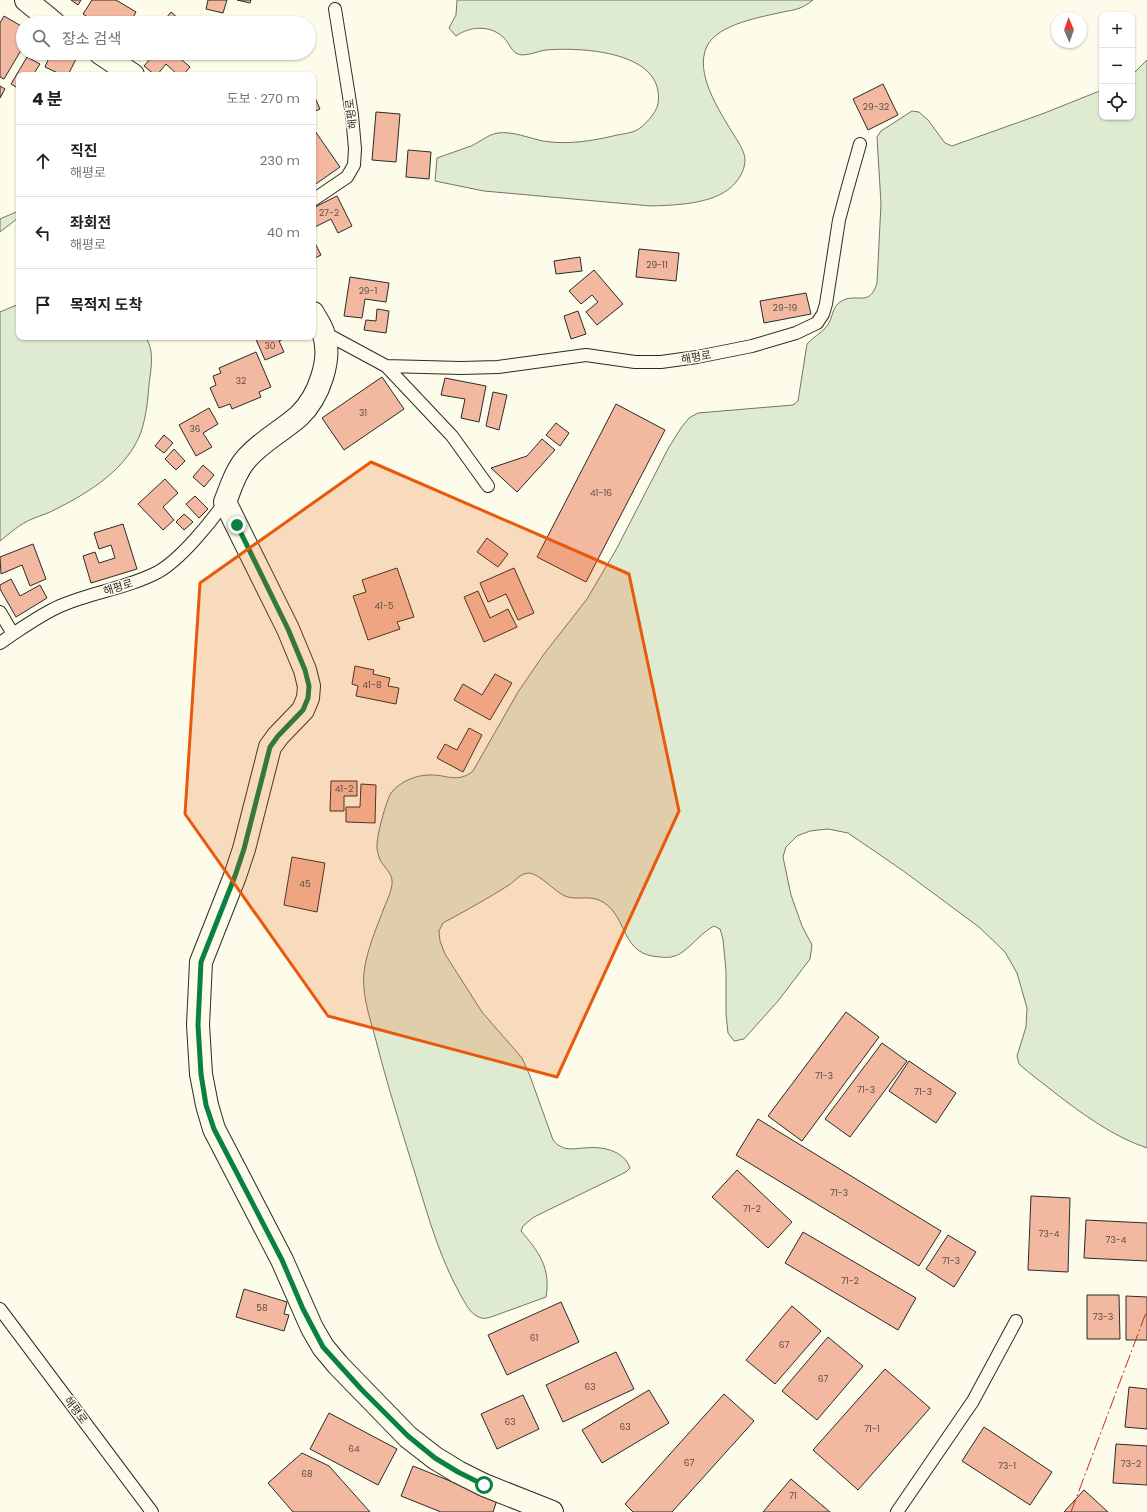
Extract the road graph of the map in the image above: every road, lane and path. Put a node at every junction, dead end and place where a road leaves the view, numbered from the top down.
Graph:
1 (26, 0) edge
2 (335, 9) dead end
3 (45, 16) edge
4 (110, 60) edge
5 (128, 72) edge
6 (860, 144) dead end
7 (316, 198) edge
8 (316, 319) edge
9 (323, 332) junction
10 (386, 366) junction
11 (488, 486) dead end
12 (226, 502) junction
13 (0, 612) edge
14 (13, 634) junction
15 (0, 643) edge
16 (0, 1309) edge
17 (1016, 1321) dead end
18 (152, 1512) edge
19 (552, 1512) edge
20 (897, 1512) edge

1 - 3 street
2 - 7 lane, 해평로
4 - 5 street
6 - 10 lane, 해평로
8 - 9 street, 해평로
9 - 10 lane, 해평로
9 - 12 street, 해평로
10 - 11 lane, 해평로
12 - 14 lane, 해평로
12 - 19 street
13 - 14 lane
14 - 15 lane, 해평로
16 - 18 lane, 해평로
17 - 20 lane

